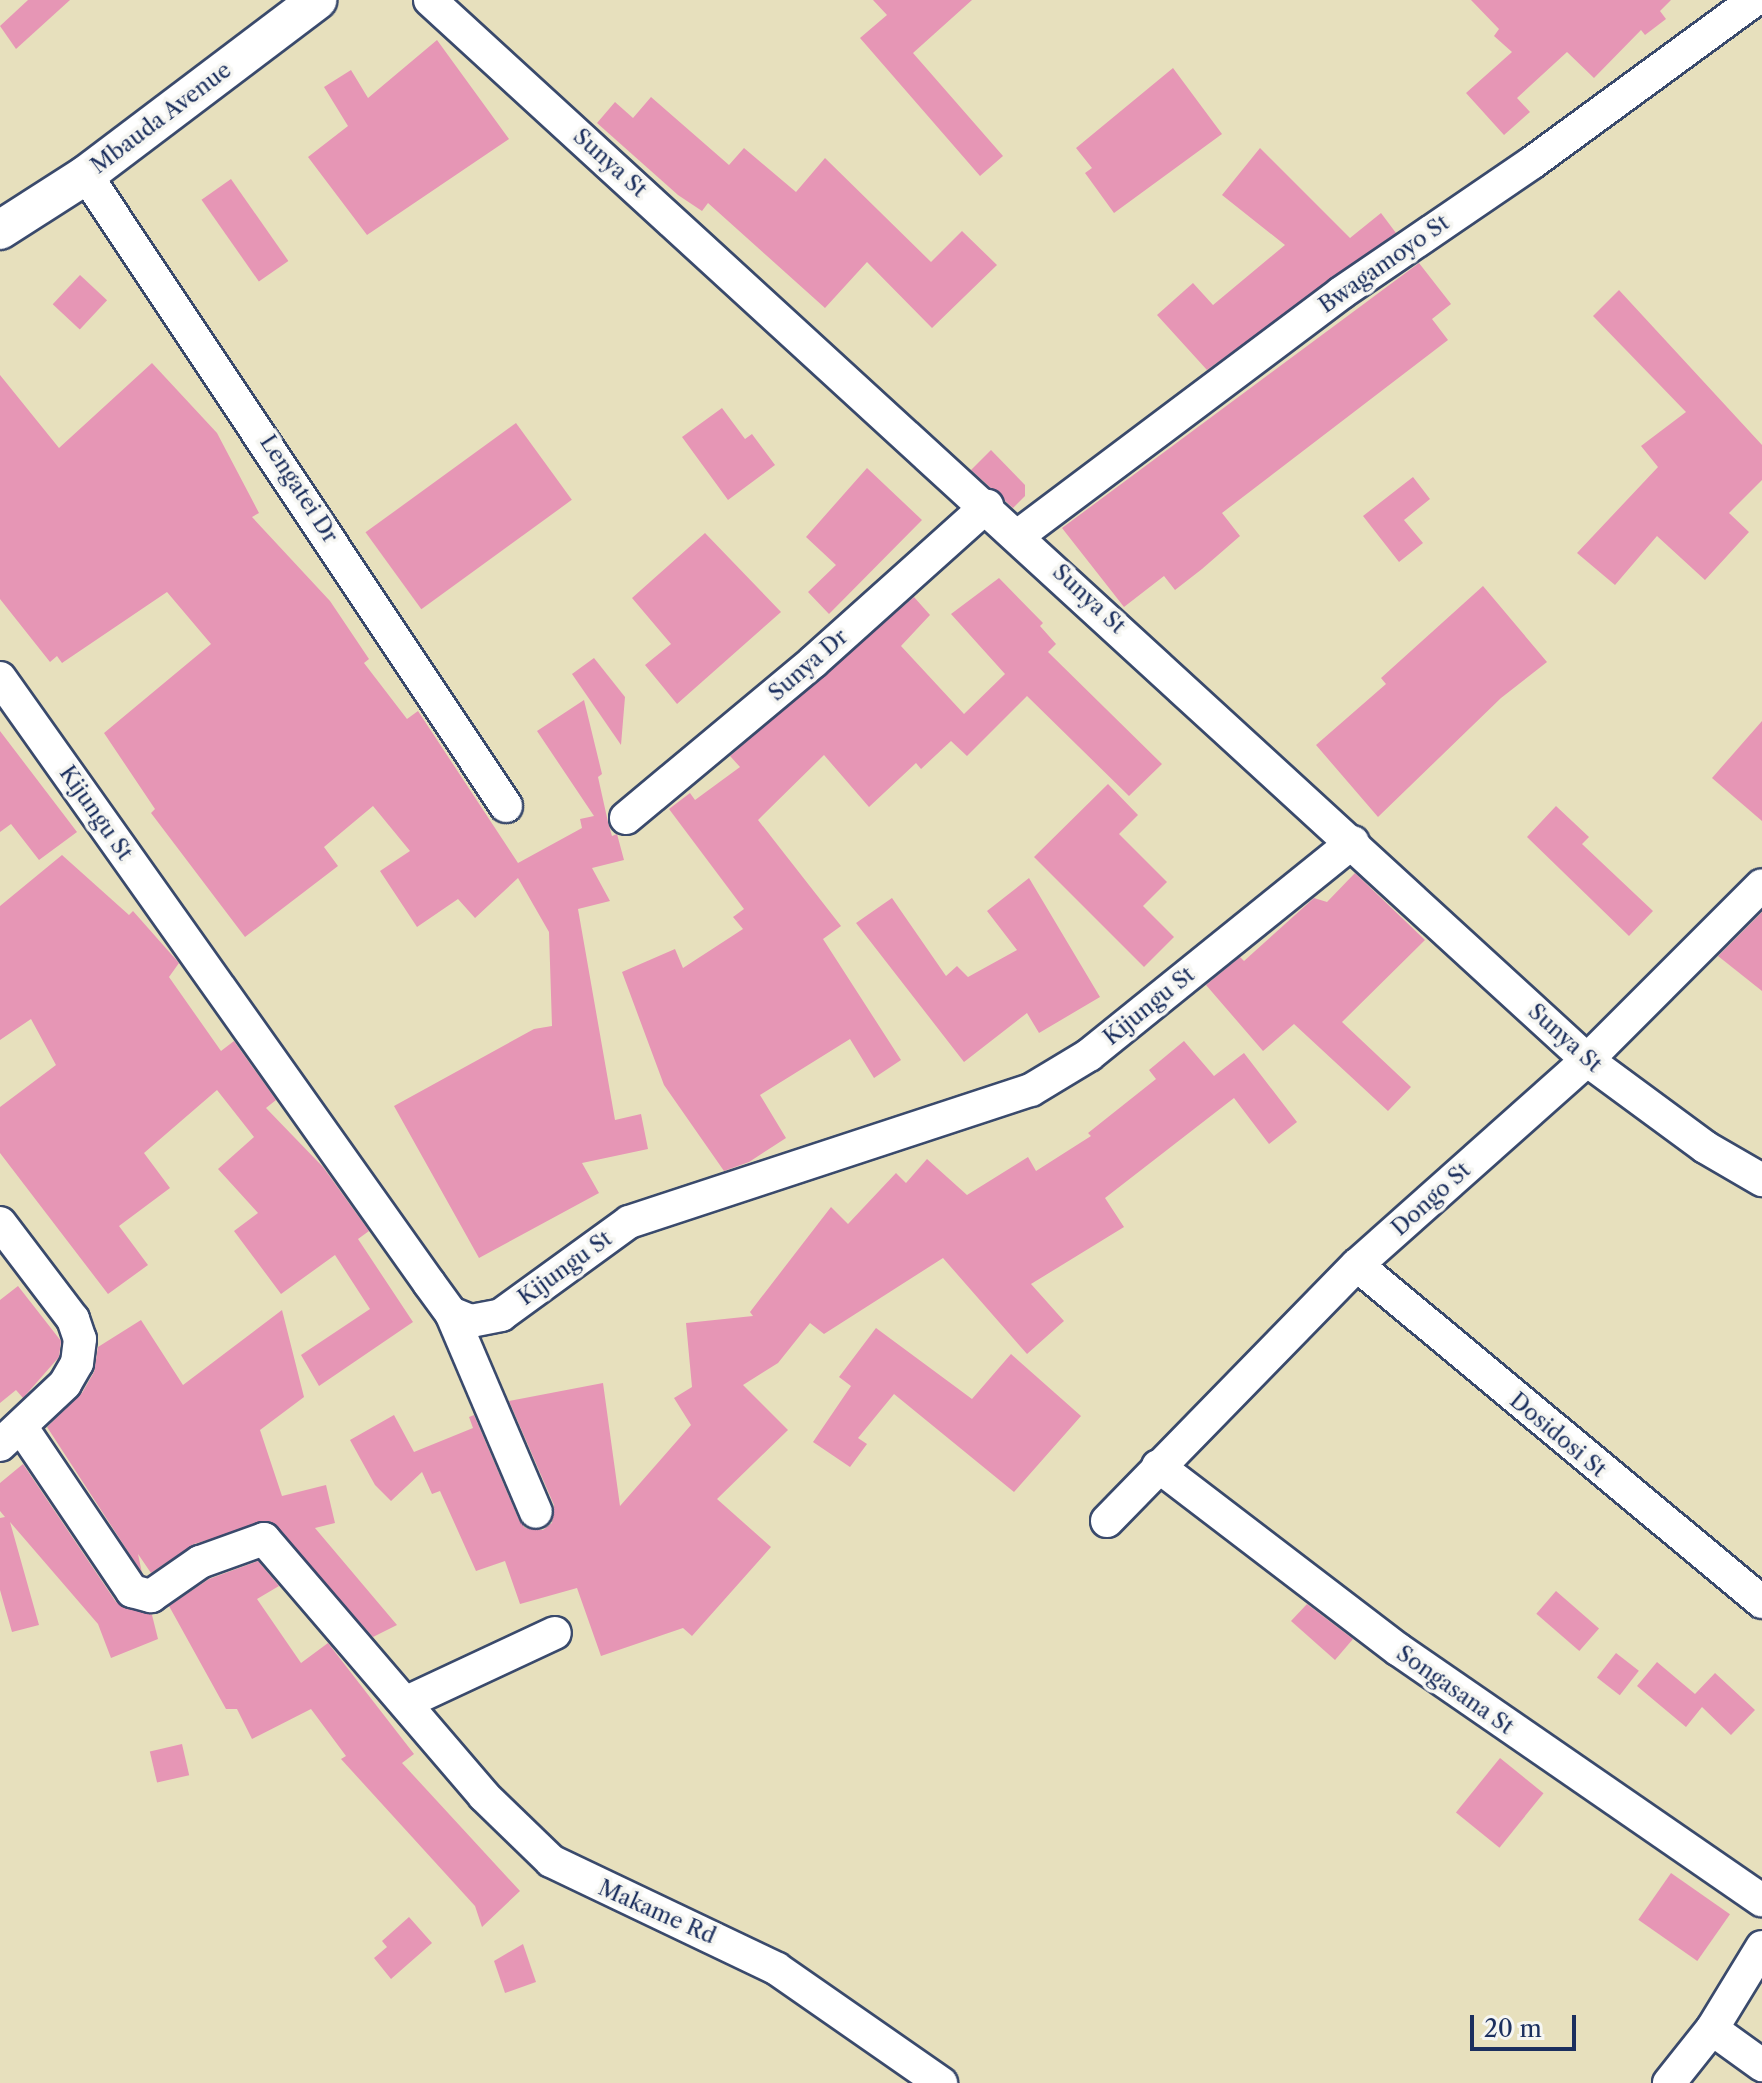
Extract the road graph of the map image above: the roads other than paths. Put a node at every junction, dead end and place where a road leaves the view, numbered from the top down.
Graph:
1 (317, 0) edge
2 (430, 0) edge
3 (1754, 0) edge
4 (86, 175) junction
5 (0, 230) edge
6 (987, 506) junction
7 (1019, 535) junction
8 (0, 678) edge
9 (506, 806) dead end
10 (626, 818) dead end
11 (1353, 842) junction
12 (1762, 885) edge
13 (1587, 1060) junction
14 (1762, 1180) edge
15 (0, 1223) edge
16 (1357, 1265) junction
17 (451, 1313) junction
18 (11, 1437) edge
19 (1158, 1466) junction
20 (536, 1512) dead end
21 (1107, 1521) dead end
22 (1762, 1602) edge
23 (555, 1633) dead end
24 (407, 1702) junction
25 (1762, 1900) edge
26 (1762, 1947) edge
27 (1712, 2029) junction
28 (1762, 2065) edge
29 (941, 2083) edge
30 (1669, 2083) edge

1 - 4 street, Mbauda Avenue
2 - 6 street, Sunya St
3 - 7 street, Bwagamoyo St
4 - 5 street, Mbauda Avenue
4 - 9 street, Lengatei Dr
6 - 7 street, Sunya St
6 - 10 street, Sunya Dr
7 - 11 street, Sunya St
8 - 17 street, Kijungu St
11 - 13 street, Sunya St
11 - 17 street, Kijungu St
12 - 13 street, Dongo St
13 - 14 street, Sunya St
13 - 16 street, Dongo St
15 - 18 street
16 - 19 street, Dongo St
16 - 22 street, Dosidosi St
17 - 20 street
18 - 24 street, Makame Rd
19 - 21 street, Dongo St
19 - 25 street, Songasana St
23 - 24 street
24 - 29 street, Makame Rd
26 - 27 street
27 - 28 street
27 - 30 street

